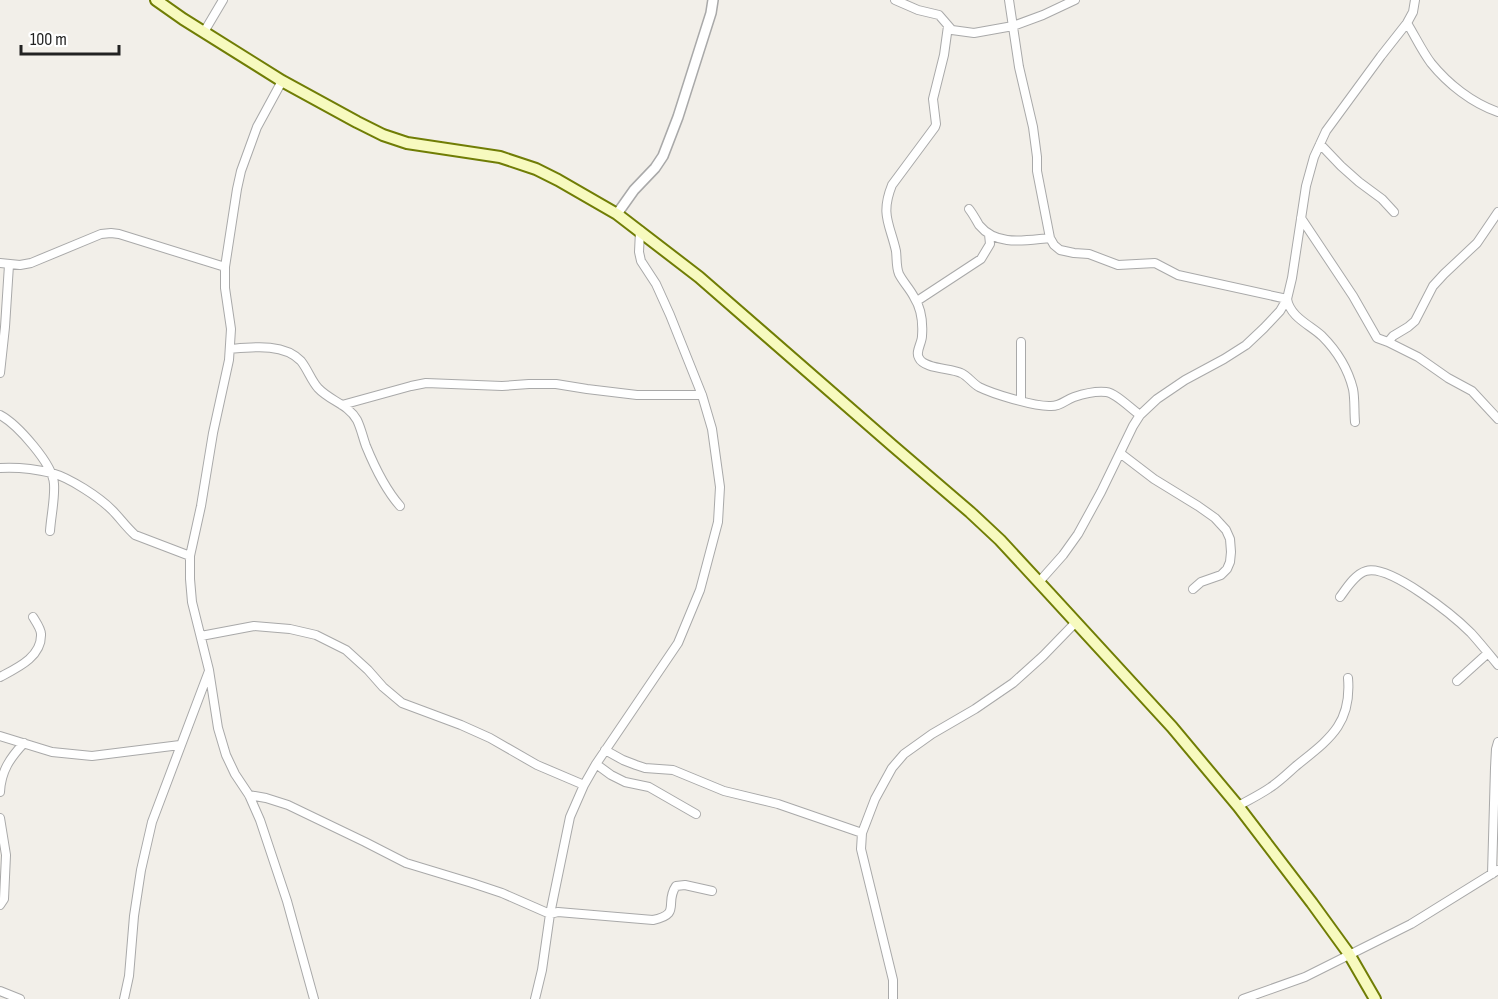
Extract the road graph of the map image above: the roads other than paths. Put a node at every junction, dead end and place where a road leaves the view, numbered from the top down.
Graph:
1 (156, 0) edge
2 (223, 0) edge
3 (713, 0) edge
4 (895, 0) edge
5 (1009, 0) edge
6 (1075, 0) edge
7 (1415, 0) edge
8 (1407, 23) junction
9 (948, 26) junction
10 (1013, 26) junction
11 (204, 32) junction
12 (282, 81) junction
13 (1498, 112) edge
14 (1320, 144) junction
15 (969, 209) dead end
16 (1394, 212) dead end
17 (1498, 212) edge
18 (617, 214) junction
19 (1301, 218) junction
20 (640, 231) junction
21 (989, 234) junction
22 (1050, 238) junction
23 (0, 263) edge
24 (9, 264) junction
25 (225, 267) junction
26 (1287, 299) junction
27 (917, 301) junction
28 (1021, 342) dead end
29 (1388, 342) junction
30 (230, 349) junction
31 (0, 373) edge
32 (702, 395) junction
33 (1021, 400) junction
34 (342, 405) junction
35 (1140, 415) junction
36 (0, 416) edge
37 (1498, 419) edge
38 (1355, 422) dead end
39 (1120, 453) junction
40 (0, 468) edge
41 (52, 473) junction
42 (400, 506) dead end
43 (50, 531) dead end
44 (190, 556) junction
45 (1039, 582) junction
46 (1193, 589) dead end
47 (1340, 597) dead end
48 (33, 617) dead end
49 (1076, 622) junction
50 (201, 636) junction
51 (1488, 653) junction
52 (1498, 665) edge
53 (209, 670) junction
54 (0, 677) edge
55 (1348, 678) dead end
56 (1457, 681) dead end
57 (0, 736) edge
58 (1498, 742) edge
59 (24, 743) junction
60 (180, 745) junction
61 (605, 750) junction
62 (596, 764) junction
63 (584, 785) junction
64 (0, 792) edge
65 (249, 795) junction
66 (1238, 806) junction
67 (696, 814) dead end
68 (0, 818) edge
69 (862, 832) junction
70 (1495, 872) edge
71 (712, 891) dead end
72 (0, 905) edge
73 (550, 914) junction
74 (1349, 954) junction
75 (0, 991) edge
76 (20, 999) edge
77 (124, 999) edge
78 (314, 999) edge
79 (535, 999) edge
80 (893, 999) edge
81 (1243, 999) edge
82 (1375, 999) edge

1 - 11 main road
2 - 11 street
3 - 18 street
4 - 9 street
5 - 10 street
6 - 10 street
7 - 8 street
8 - 13 street
8 - 14 street
9 - 10 street
9 - 27 street
10 - 22 street
11 - 12 main road
12 - 18 main road
12 - 25 street
14 - 16 street
14 - 19 street
15 - 21 street
17 - 29 street
18 - 20 main road
19 - 26 street
19 - 29 street
20 - 32 street
20 - 45 main road
21 - 22 street
21 - 27 street
22 - 26 street
23 - 24 street
24 - 25 street
24 - 31 street
25 - 30 street
26 - 35 street
26 - 38 street
27 - 33 street
28 - 33 street
29 - 37 street
30 - 34 street
30 - 44 street
32 - 34 street
32 - 61 street
33 - 35 street
34 - 42 street
35 - 39 street
36 - 41 street
39 - 45 street
39 - 46 street
40 - 41 street
41 - 43 street
41 - 44 street
44 - 50 street
45 - 49 main road
47 - 51 street
48 - 54 street
49 - 66 main road
49 - 69 street
50 - 53 street
50 - 63 street
51 - 52 street
51 - 56 street
53 - 60 street
53 - 65 street
55 - 66 street
57 - 59 street
58 - 70 street
59 - 60 street
59 - 64 street
60 - 77 street
61 - 62 street
61 - 69 street
62 - 63 street
62 - 67 street
63 - 73 street
65 - 73 street
65 - 78 street
66 - 74 main road
68 - 72 street
69 - 80 street
70 - 74 street
71 - 73 street
73 - 79 street
74 - 81 street
74 - 82 main road
75 - 76 street

